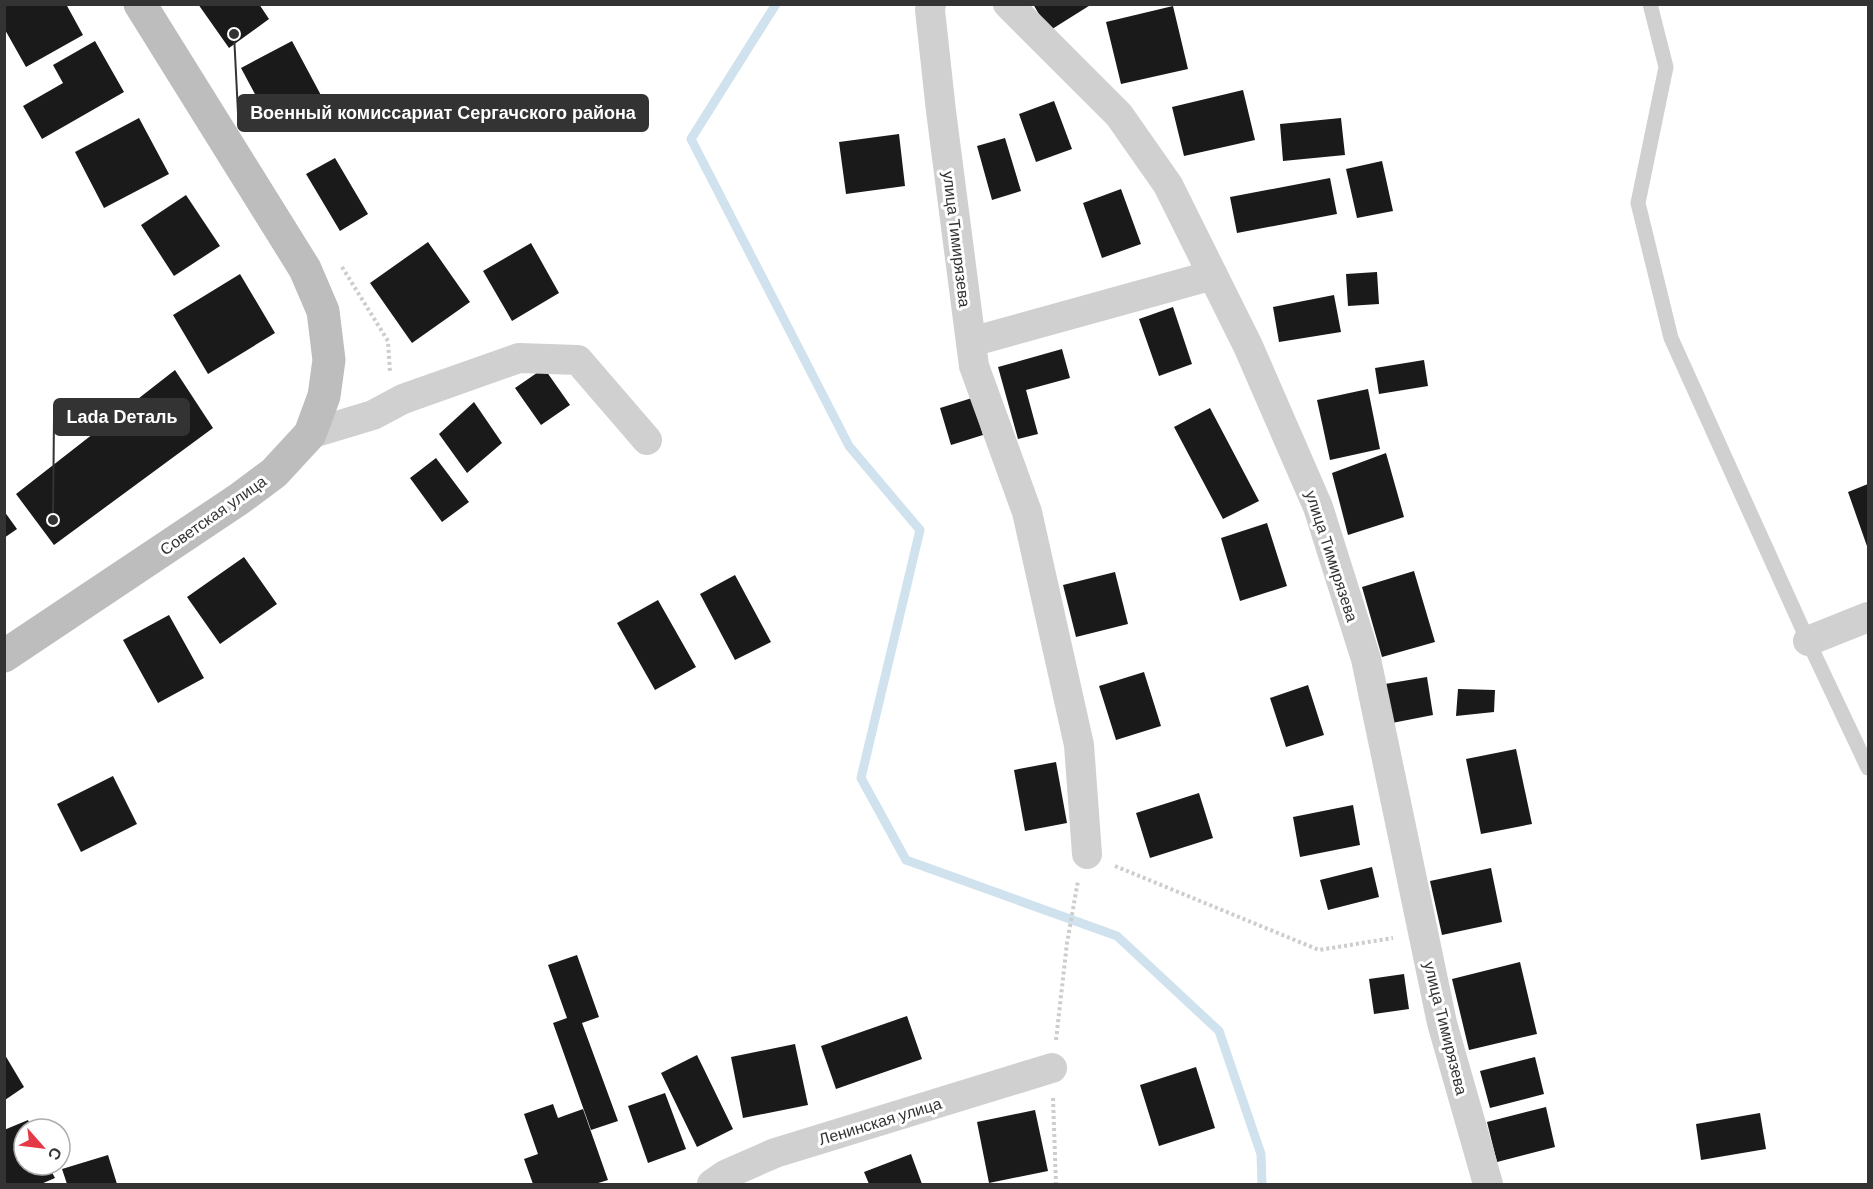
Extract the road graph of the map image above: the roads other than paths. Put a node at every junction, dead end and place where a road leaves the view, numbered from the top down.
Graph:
1 (140, 4) edge
2 (931, 4) edge
3 (1008, 4) edge
4 (1650, 4) edge
5 (1213, 275) junction
6 (971, 342) junction
7 (310, 434) junction
8 (647, 440) dead end
9 (1869, 616) edge
10 (1808, 641) junction
11 (4, 656) edge
12 (1869, 768) edge
13 (1083, 866) road end
14 (1052, 1068) road end
15 (712, 1185) edge
16 (1488, 1185) edge

1 - 7 main road, Советская улица
2 - 6 street, улица Тимирязева
3 - 5 street, улица Тимирязева
4 - 10 lane
5 - 6 street
5 - 16 street, улица Тимирязева
6 - 13 street, улица Тимирязева
7 - 8 street
7 - 11 main road, Советская улица
9 - 10 street
10 - 12 lane
14 - 15 street, Ленинская улица

